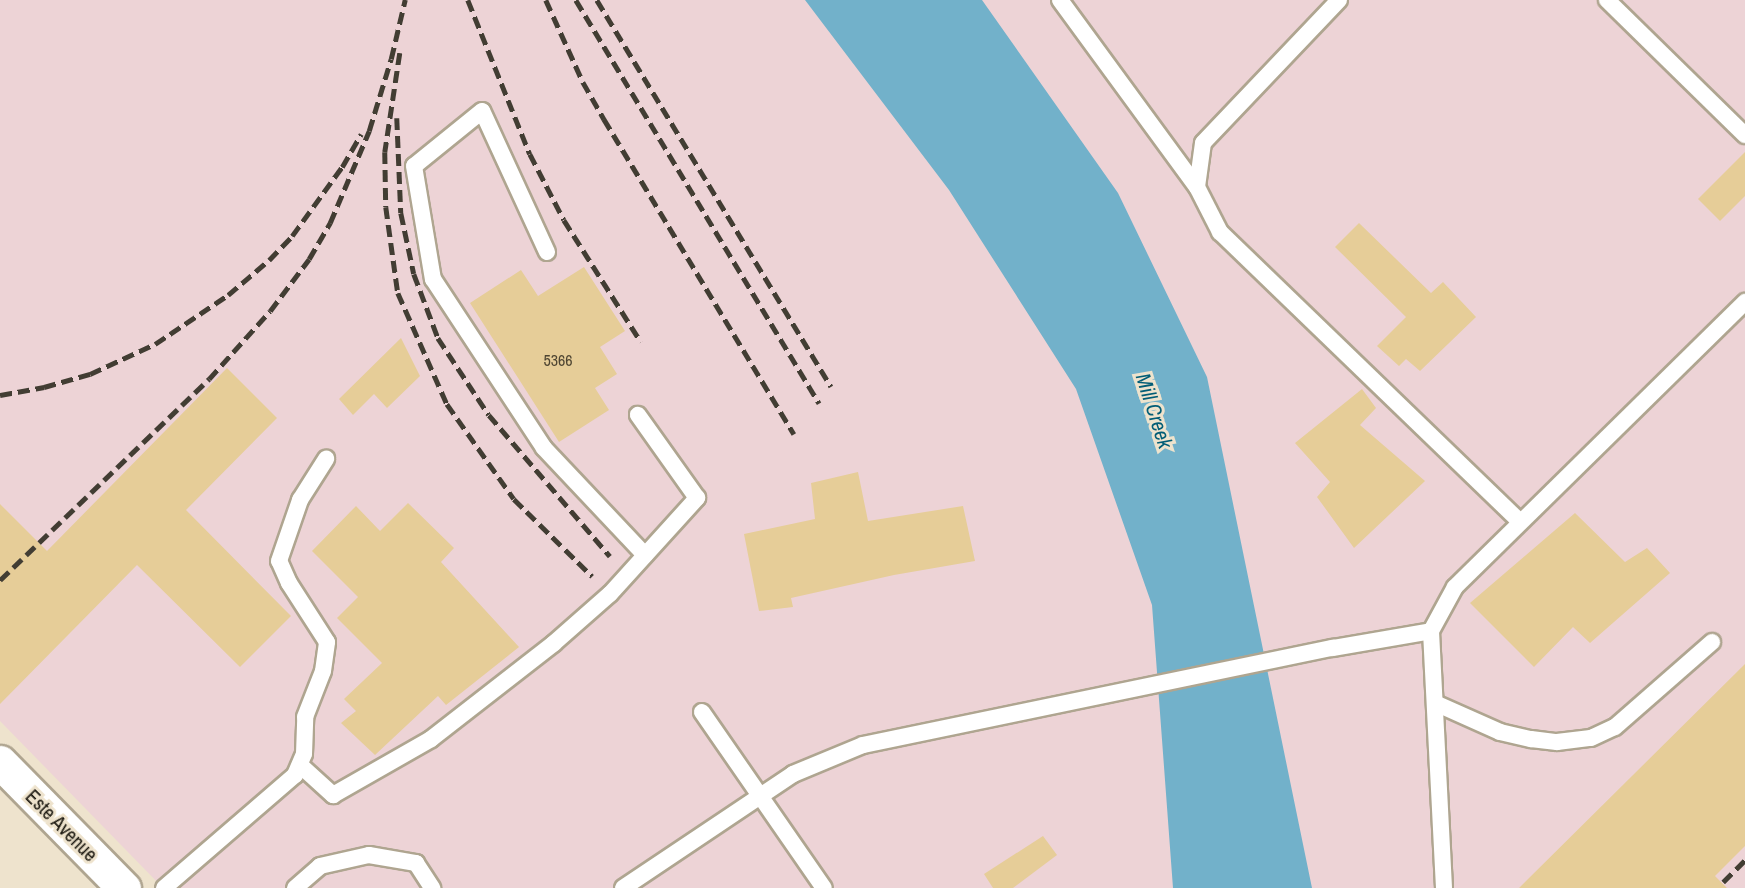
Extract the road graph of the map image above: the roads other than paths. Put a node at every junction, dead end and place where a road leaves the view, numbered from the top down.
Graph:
1 (1060, 0) edge
2 (1339, 0) edge
3 (1606, 0) edge
4 (1745, 135) edge
5 (1197, 187) junction
6 (547, 252) dead end
7 (1745, 302) edge
8 (638, 415) dead end
9 (326, 459) dead end
10 (1520, 522) junction
11 (645, 555) junction
12 (1431, 631) junction
13 (1712, 642) dead end
14 (1435, 703) junction
15 (702, 712) dead end
16 (0, 762) edge
17 (300, 765) junction
18 (762, 795) junction
19 (124, 888) edge
20 (164, 888) edge
21 (295, 888) edge
22 (432, 888) edge
23 (623, 888) edge
24 (824, 888) edge
25 (1444, 888) edge

1 - 5 lane
2 - 5 lane
3 - 4 lane
5 - 10 lane
6 - 11 lane
7 - 10 lane
8 - 11 lane
9 - 17 lane
10 - 12 lane
11 - 17 lane
12 - 14 lane
12 - 18 lane
13 - 14 lane
14 - 25 lane
15 - 18 lane
16 - 19 street, Este Avenue
17 - 20 lane
18 - 23 lane
18 - 24 lane
21 - 22 lane

